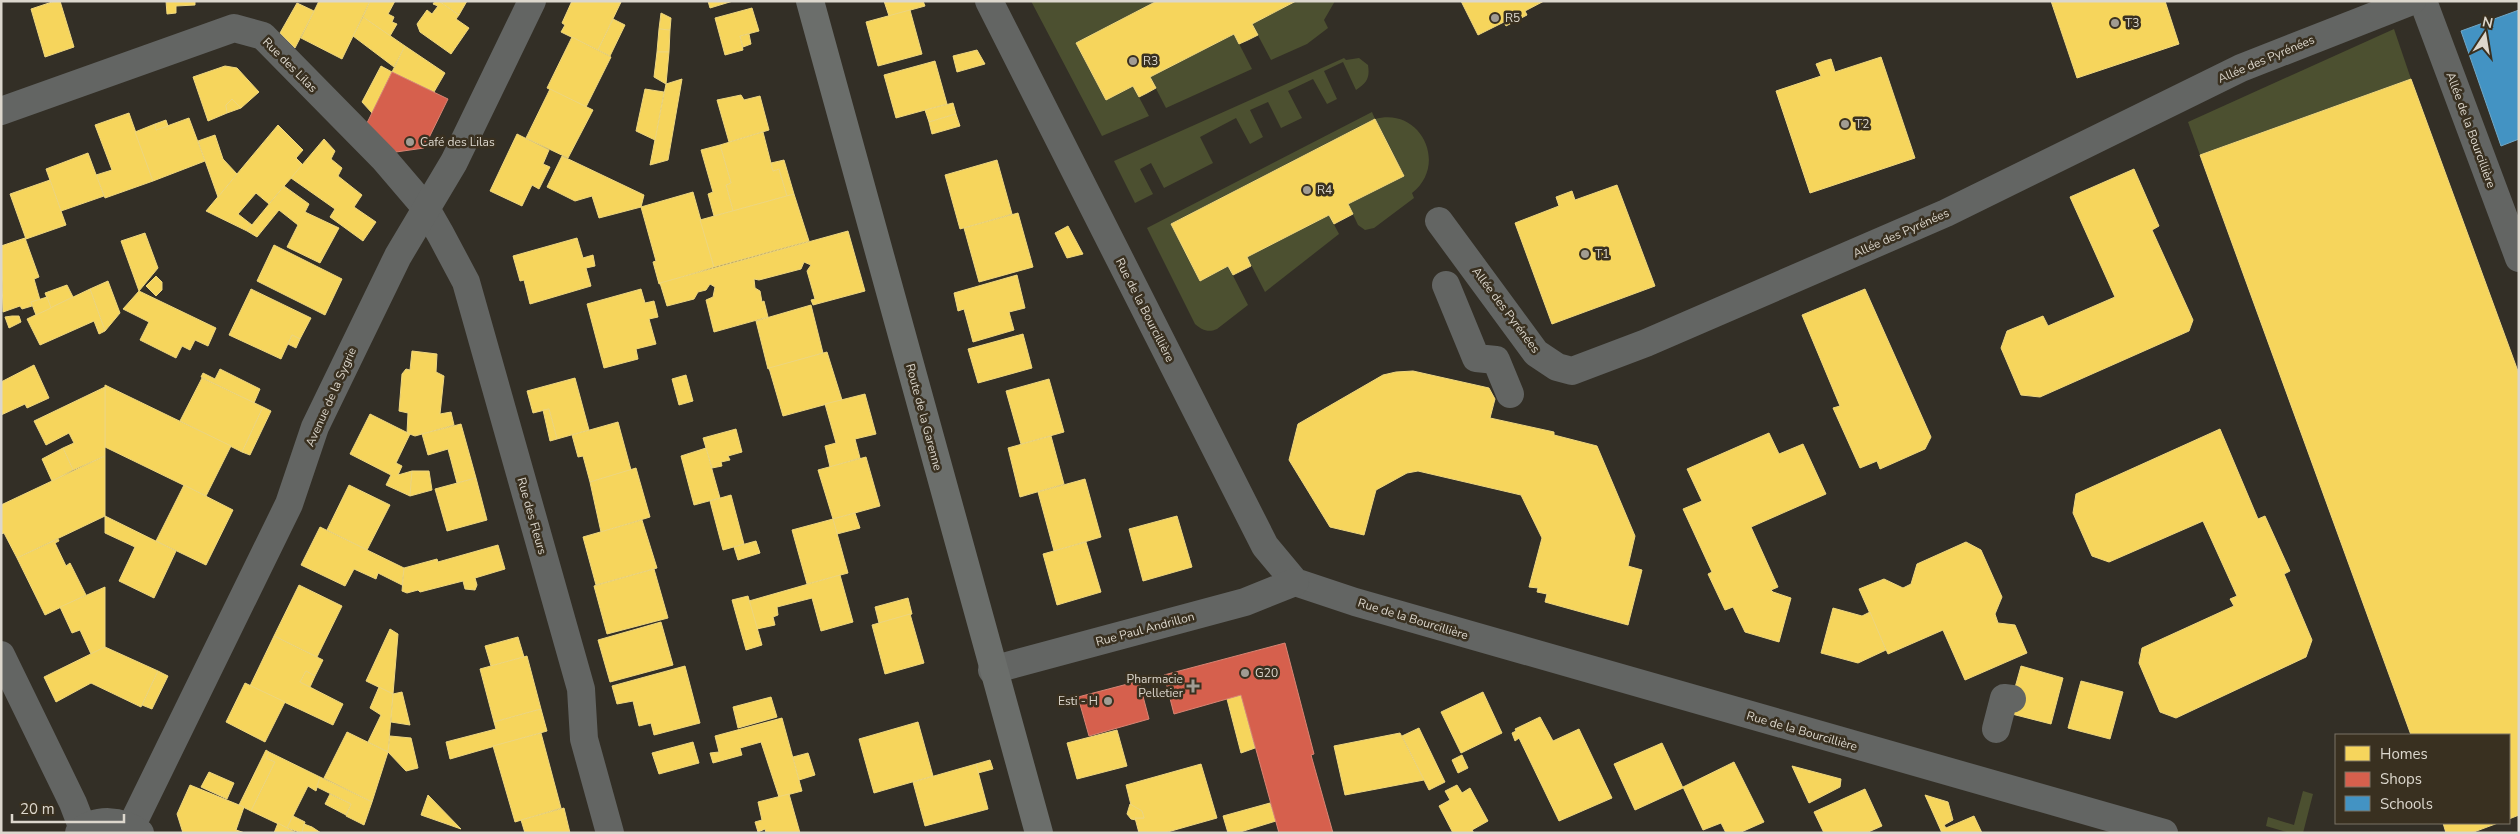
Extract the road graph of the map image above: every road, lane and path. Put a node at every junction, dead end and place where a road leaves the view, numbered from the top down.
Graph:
1 (532, 1) edge
2 (810, 1) edge
3 (989, 1) edge
4 (2412, 1) edge
5 (2423, 1) edge
6 (1, 112) edge
7 (426, 208) junction
8 (1439, 220) dead end
9 (2519, 258) edge
10 (1446, 285) dead end
11 (1510, 394) dead end
12 (1295, 582) junction
13 (1, 655) edge
14 (992, 670) junction
15 (2012, 699) dead end
16 (1996, 729) dead end
17 (136, 830) edge
18 (81, 831) edge
19 (2150, 831) edge
20 (610, 833) edge
21 (1039, 833) edge

1 - 7 street, Avenue de la Sygrie
2 - 14 main road, Route de la Garenne
3 - 12 street, Rue de la Bourcillière
4 - 8 street, Allée des Pyrénées
5 - 9 street, Allée de la Bourcillière
6 - 7 street, Rue des Lilas
7 - 17 street, Avenue de la Sygrie
7 - 20 street, Rue des Fleurs
10 - 11 street
12 - 14 street, Rue Paul Andrillon
12 - 19 street, Rue de la Bourcillière
13 - 18 street
14 - 21 main road, Route de la Garenne
15 - 16 street
17 - 18 street

